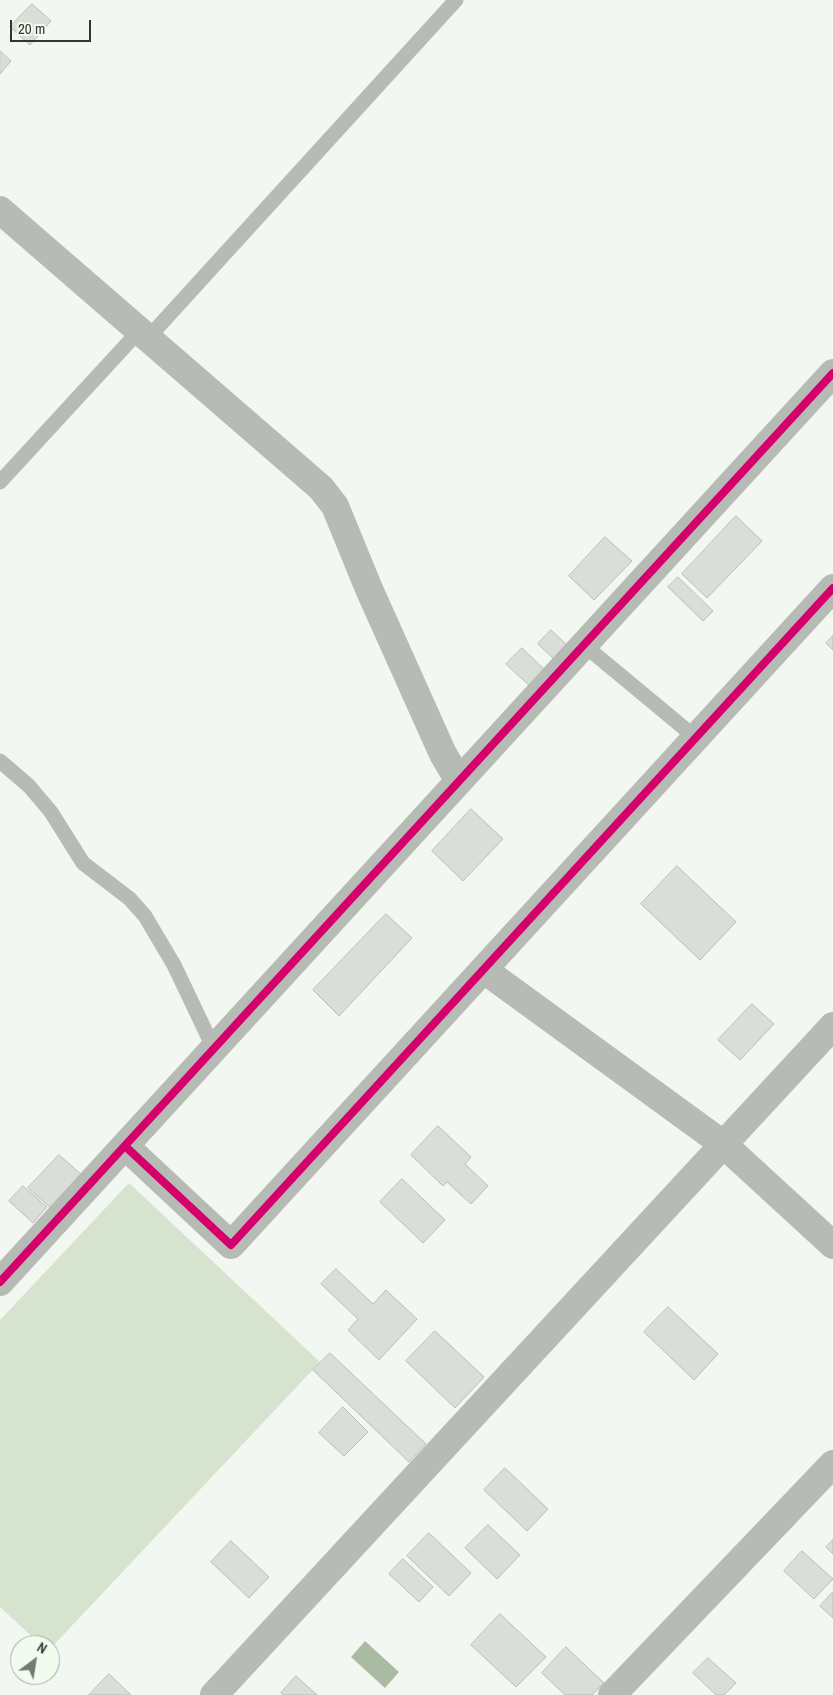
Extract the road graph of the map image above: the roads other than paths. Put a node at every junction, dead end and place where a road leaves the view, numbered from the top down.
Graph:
1 (456, 0) edge
2 (0, 210) edge
3 (144, 334) junction
4 (833, 373) edge
5 (0, 482) edge
6 (833, 588) edge
7 (584, 645) junction
8 (696, 738) junction
9 (0, 761) edge
10 (459, 781) junction
11 (484, 970) junction
12 (833, 1026) edge
13 (214, 1048) junction
14 (723, 1144) junction
15 (124, 1146) junction
16 (833, 1245) edge
17 (0, 1282) edge
18 (833, 1464) edge
19 (214, 1695) edge
20 (612, 1695) edge

1 - 3 lane
2 - 3 street
3 - 5 lane
3 - 10 street
4 - 7 street
6 - 8 street
7 - 8 lane
7 - 10 street
8 - 11 street
9 - 13 lane
10 - 13 street
11 - 14 street
11 - 15 street
12 - 14 street
13 - 15 street
14 - 16 street
14 - 19 street
15 - 17 street
18 - 20 street

